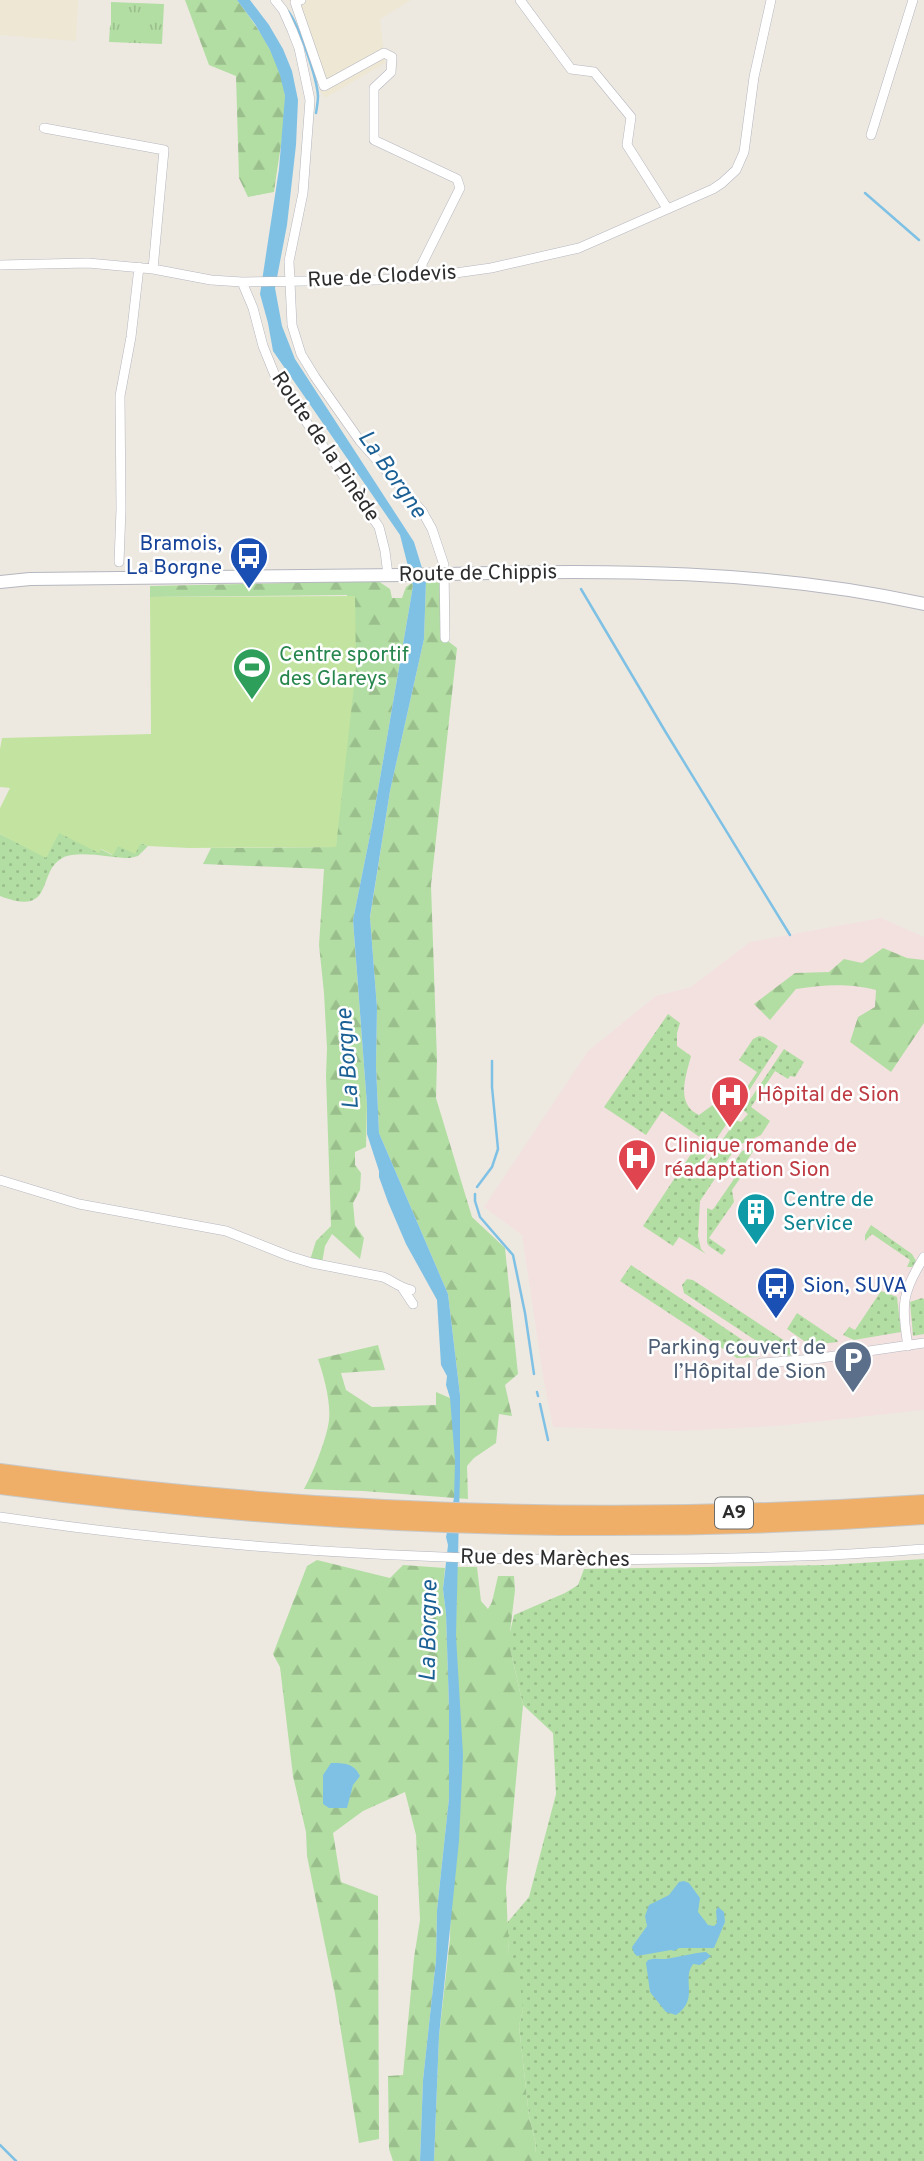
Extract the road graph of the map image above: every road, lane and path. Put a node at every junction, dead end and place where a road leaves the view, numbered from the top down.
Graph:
1 (275, 0) edge
2 (301, 0) edge
3 (520, 0) edge
4 (772, 0) edge
5 (913, 0) edge
6 (44, 128) dead end
7 (871, 135) dead end
8 (667, 208) junction
9 (0, 265) edge
10 (139, 267) junction
11 (153, 269) junction
12 (423, 277) junction
13 (288, 281) junction
14 (242, 282) junction
15 (119, 562) dead end
16 (388, 575) junction
17 (0, 576) edge
18 (30, 579) junction
19 (0, 582) edge
20 (924, 604) edge
21 (445, 638) dead end
22 (0, 1180) edge
23 (924, 1256) edge
24 (413, 1304) dead end
25 (924, 1343) edge
26 (908, 1346) junction
27 (761, 1363) dead end
28 (0, 1472) edge
29 (0, 1486) edge
30 (924, 1500) edge
31 (366, 1515) junction
32 (924, 1516) edge
33 (0, 1517) edge
34 (543, 1521) junction
35 (924, 1549) edge

1 - 13 street
2 - 12 street
3 - 8 street
4 - 8 street, Rue de Clodevis
5 - 7 street
6 - 11 street
8 - 12 street, Rue de Clodevis
9 - 10 street, Rue de Clodevis
10 - 11 street, Rue de Clodevis
10 - 15 street
11 - 14 street, Rue de Clodevis
12 - 13 street, Rue de Clodevis
13 - 14 street, Rue de Clodevis
13 - 21 street
14 - 16 street, Route de la Pinède
16 - 18 street, Route de Chippis
16 - 20 street, Route de Chippis, bridge
17 - 18 street, Route de Chippis
18 - 19 street, Route de Chippis
22 - 24 street
23 - 26 street
25 - 26 street
26 - 27 street
28 - 31 highway, A9
29 - 31 highway, A9
30 - 34 highway, A9
31 - 34 highway, A9
32 - 34 highway, A9
33 - 35 street, Rue des Marèches

